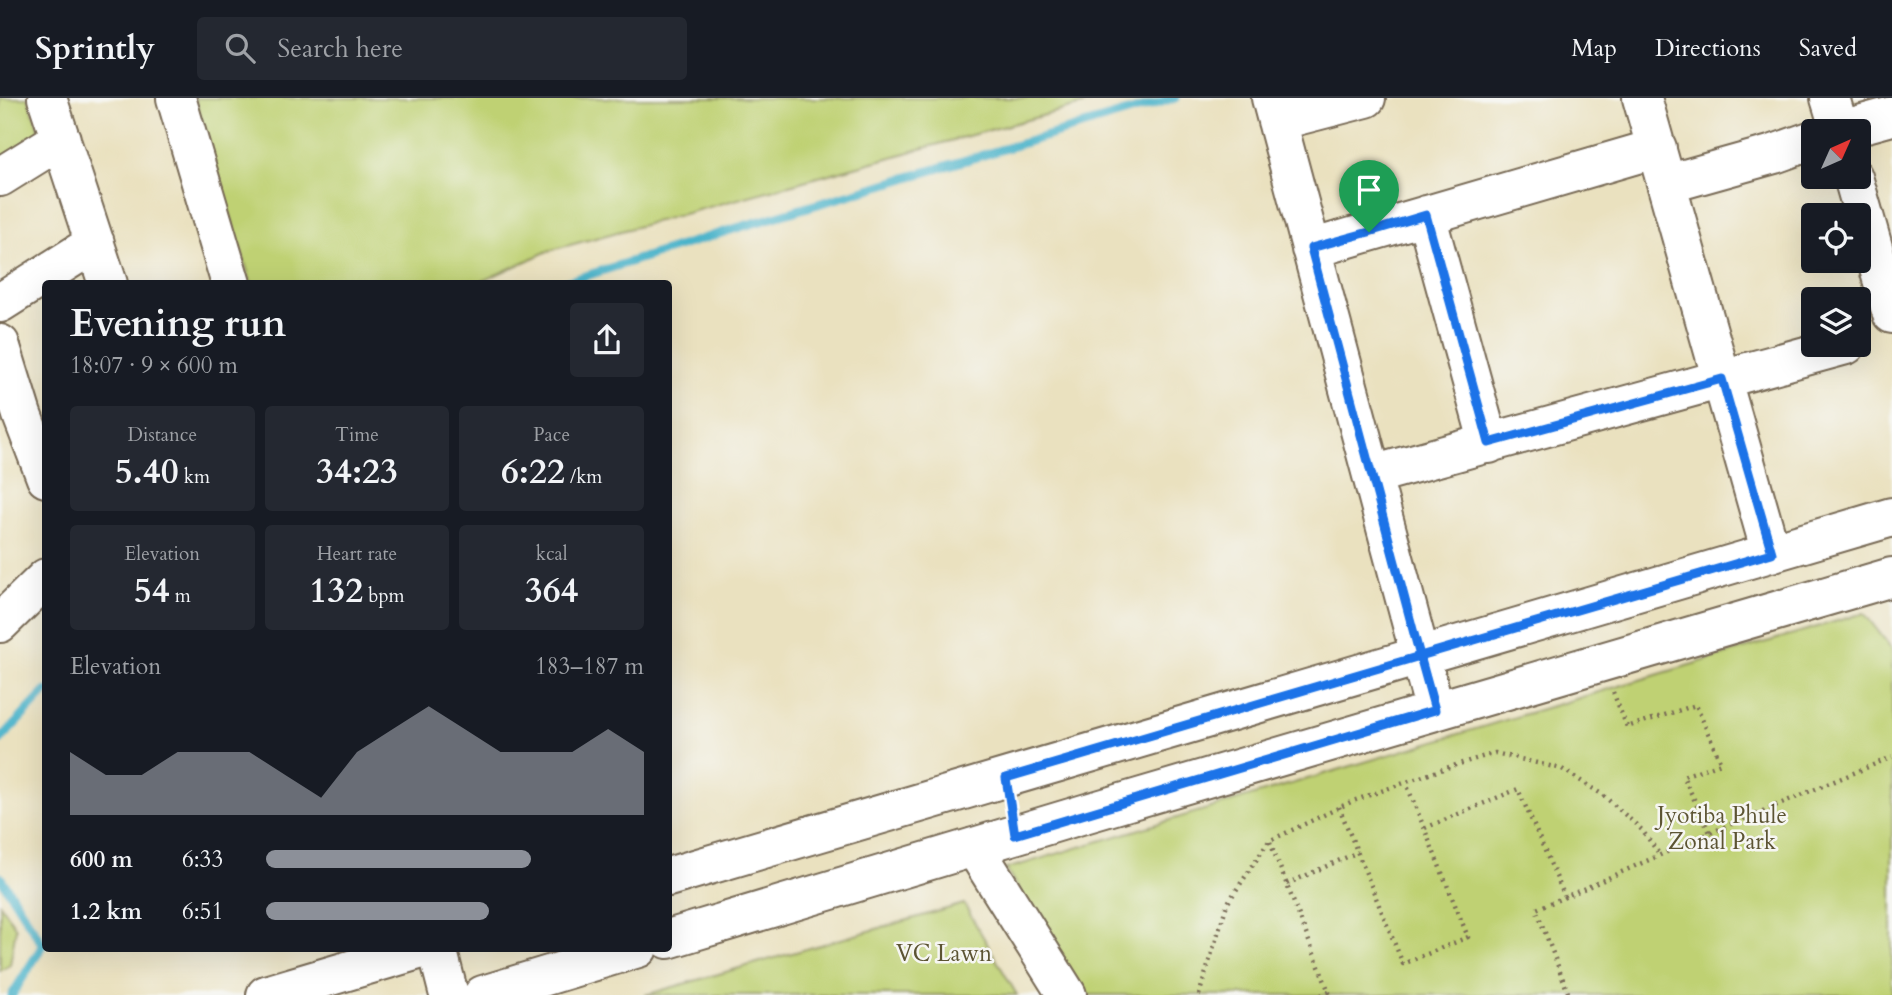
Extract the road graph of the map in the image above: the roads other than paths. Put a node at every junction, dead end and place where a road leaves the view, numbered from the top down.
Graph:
1 (47, 98) edge
2 (176, 98) edge
3 (1366, 98) edge
4 (1642, 98) edge
5 (1830, 98) edge
6 (1274, 110) edge
7 (1892, 116) edge
8 (1836, 119) edge
9 (1871, 122) edge
10 (61, 139) junction
11 (1801, 144) edge
12 (1662, 166) junction
13 (0, 177) edge
14 (1856, 189) edge
15 (1426, 215) junction
16 (95, 243) junction
17 (1311, 248) junction
18 (107, 280) edge
19 (230, 280) edge
20 (0, 303) edge
21 (1892, 314) edge
22 (1892, 332) edge
23 (1871, 338) edge
24 (0, 344) edge
25 (1802, 357) edge
26 (1722, 379) junction
27 (11, 422) edge
28 (1489, 443) junction
29 (42, 472) edge
30 (1372, 475) junction
31 (1892, 517) edge
32 (1772, 553) junction
33 (42, 582) edge
34 (1889, 583) edge
35 (0, 623) edge
36 (1420, 656) junction
37 (1435, 710) junction
38 (1006, 778) junction
39 (1015, 835) junction
40 (974, 847) junction
41 (672, 876) edge
42 (672, 938) edge
43 (411, 952) edge
44 (438, 952) edge
45 (625, 952) edge
46 (266, 995) edge
47 (449, 995) edge
48 (483, 995) edge
49 (1067, 995) edge

1 - 10 street
2 - 19 street
3 - 6 street
4 - 12 street
5 - 8 street
6 - 17 street
7 - 9 street
10 - 13 street
10 - 16 street
11 - 12 street
12 - 15 street
12 - 26 street
14 - 21 street
15 - 17 street
15 - 28 street
16 - 18 street
16 - 20 street
17 - 30 street
22 - 23 street
24 - 27 street
25 - 26 street
26 - 28 street
26 - 32 street
27 - 29 street
28 - 30 street
30 - 36 street
31 - 32 street
32 - 36 street
33 - 35 street
34 - 37 street
36 - 37 street
36 - 38 street
37 - 39 street
38 - 39 street
38 - 41 street
39 - 40 street
40 - 42 street
40 - 49 street
43 - 46 street
44 - 47 street
45 - 48 street

